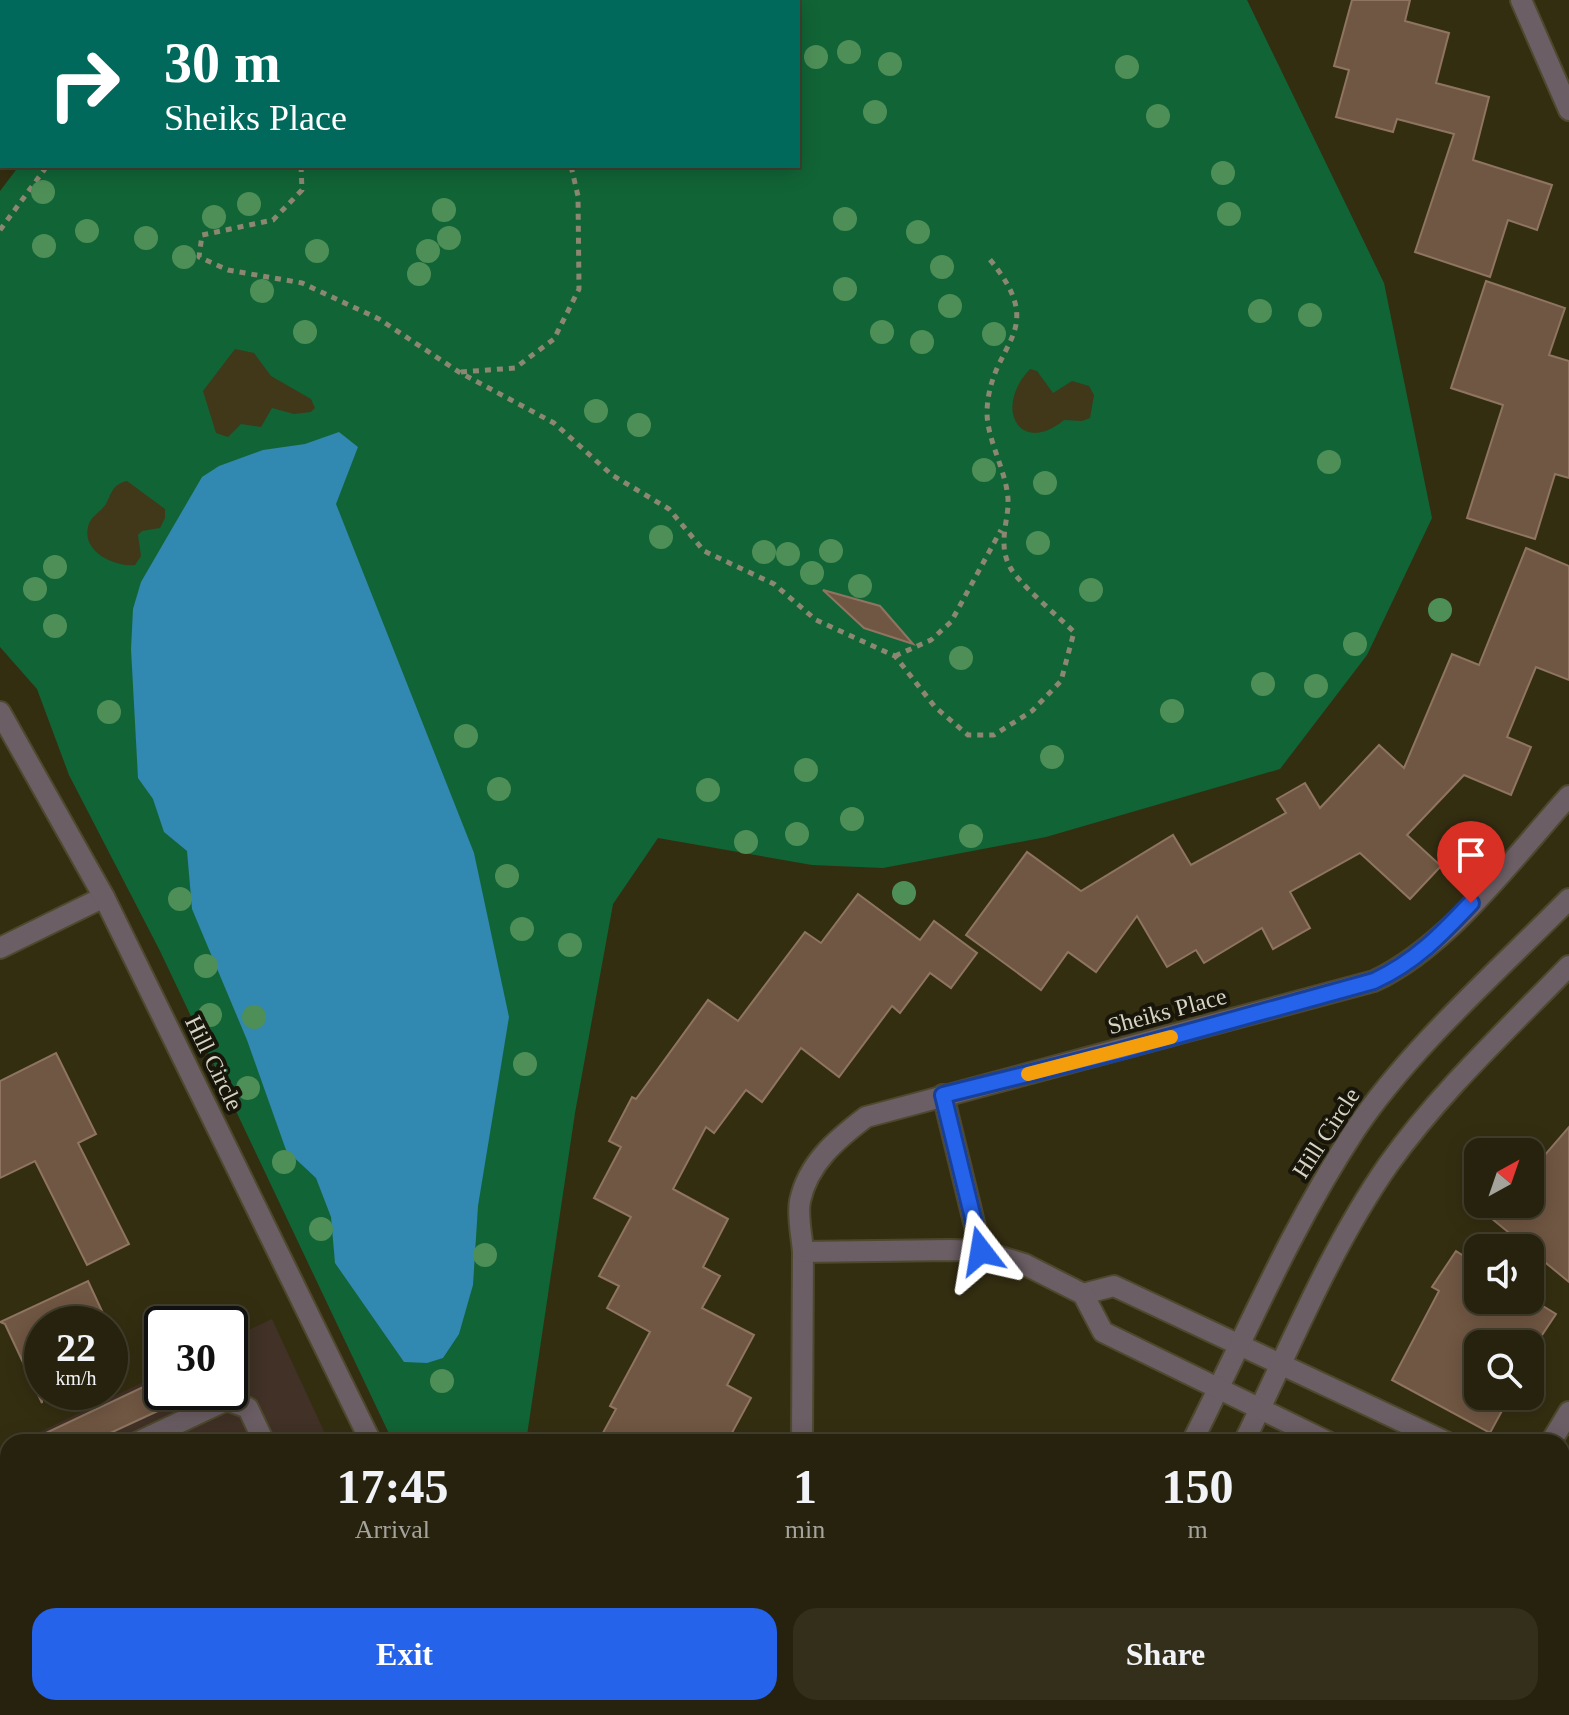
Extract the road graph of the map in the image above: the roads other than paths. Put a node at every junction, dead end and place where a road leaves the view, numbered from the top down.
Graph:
1 (1521, 0) edge
2 (1569, 110) edge
3 (0, 712) edge
4 (1569, 796) edge
5 (104, 897) junction
6 (1569, 899) edge
7 (0, 948) edge
8 (1569, 966) edge
9 (943, 1095) junction
10 (981, 1251) junction
11 (803, 1252) junction
12 (1083, 1294) junction
13 (1240, 1344) junction
14 (1283, 1363) junction
15 (1219, 1390) junction
16 (1259, 1411) junction
17 (1569, 1412) edge
18 (166, 1434) edge
19 (260, 1434) edge
20 (367, 1434) edge
21 (802, 1434) edge
22 (1196, 1434) edge
23 (1248, 1434) edge
24 (1310, 1434) edge
25 (1429, 1434) edge
26 (1556, 1434) edge

1 - 2 street
3 - 5 street, Hill Circle
4 - 9 street, Sheiks Place
5 - 7 street
5 - 20 street, Hill Circle
6 - 13 street, Hill Circle
8 - 14 street
9 - 10 street
9 - 11 street, Sheiks Place
10 - 11 street
10 - 12 street
11 - 21 street, Sheiks Place
12 - 13 street
12 - 15 street
13 - 14 street
13 - 15 street, Hill Circle
14 - 16 street
14 - 25 street
15 - 16 street
15 - 22 street, Hill Circle
16 - 23 street
16 - 24 street
17 - 26 street
18 - 19 street

